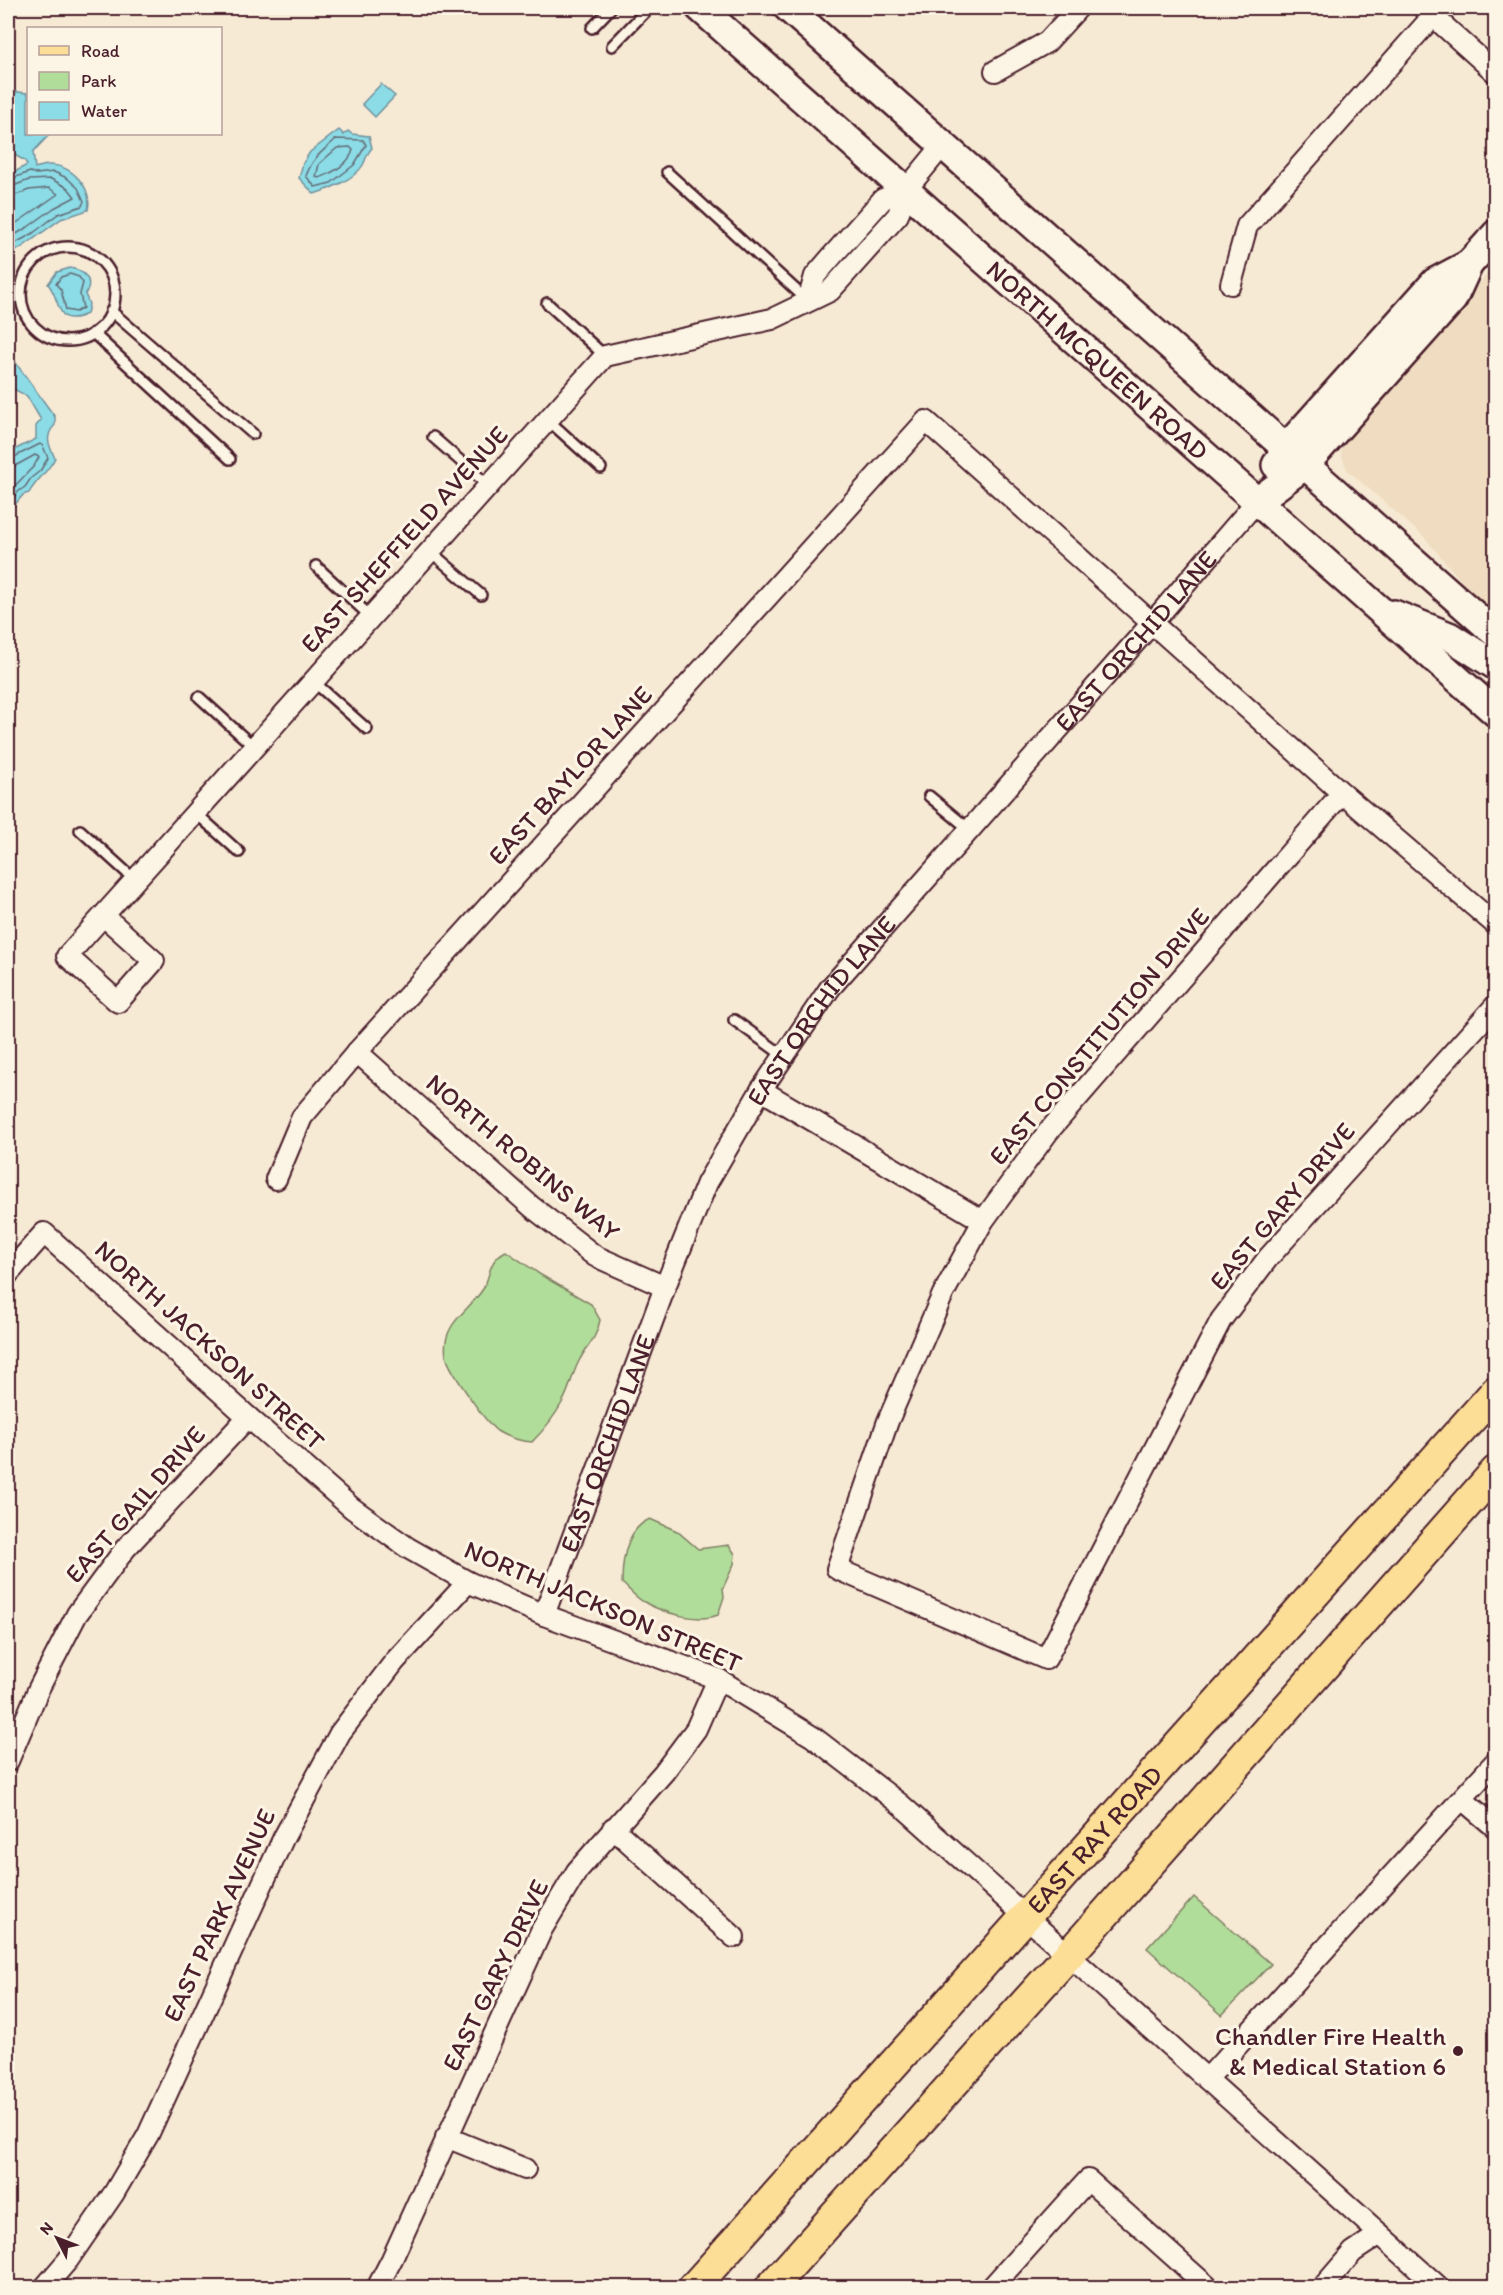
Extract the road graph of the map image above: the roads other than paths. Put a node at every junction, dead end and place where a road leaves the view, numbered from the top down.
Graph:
1 (611, 8) edge
2 (649, 8) edge
3 (700, 8) edge
4 (788, 8) edge
5 (1077, 8) edge
6 (1432, 10) edge
7 (592, 28) dead end
8 (612, 46) dead end
9 (995, 71) dead end
10 (1496, 73) edge
11 (943, 145) junction
12 (667, 172) dead end
13 (906, 190) junction
14 (1496, 234) edge
15 (1231, 284) dead end
16 (808, 301) junction
17 (547, 303) dead end
18 (111, 311) junction
19 (93, 333) junction
20 (605, 356) junction
21 (548, 420) junction
22 (253, 434) dead end
23 (433, 437) dead end
24 (1295, 457) junction
25 (230, 459) dead end
26 (601, 468) dead end
27 (489, 486) junction
28 (1256, 502) junction
29 (430, 551) junction
30 (316, 566) dead end
31 (481, 595) dead end
32 (1376, 607) junction
33 (371, 616) junction
34 (1153, 622) junction
35 (1496, 634) edge
36 (1496, 666) edge
37 (313, 681) junction
38 (199, 697) dead end
39 (1496, 713) edge
40 (367, 729) dead end
41 (255, 747) junction
42 (1342, 793) junction
43 (929, 796) dead end
44 (196, 813) junction
45 (80, 830) dead end
46 (970, 830) junction
47 (239, 852) dead end
48 (135, 880) junction
49 (104, 916) dead end
50 (1496, 925) edge
51 (1496, 1005) edge
52 (734, 1020) dead end
53 (357, 1052) junction
54 (784, 1056) junction
55 (761, 1090) junction
56 (276, 1179) dead end
57 (983, 1221) junction
58 (8, 1274) edge
59 (665, 1287) junction
60 (1496, 1391) edge
61 (248, 1417) junction
62 (1496, 1472) edge
63 (837, 1569) joint
64 (468, 1582) junction
65 (544, 1614) junction
66 (718, 1679) junction
67 (8, 1761) edge
68 (1496, 1761) edge
69 (1462, 1799) junction
70 (613, 1828) junction
71 (1496, 1828) edge
72 (1026, 1917) junction
73 (734, 1937) dead end
74 (1069, 1955) junction
75 (1208, 2079) junction
76 (446, 2137) junction
77 (525, 2169) dead end
78 (1380, 2234) junction
79 (44, 2288) edge
80 (377, 2288) edge
81 (693, 2288) edge
82 (770, 2288) edge
83 (991, 2288) edge
84 (1209, 2288) edge
85 (1322, 2288) edge
86 (1440, 2288) edge

1 - 7 lane
2 - 8 lane
3 - 13 main road, NORTH MCQUEEN ROAD
4 - 11 main road
5 - 9 street
6 - 10 street
6 - 15 street
11 - 13 street
11 - 24 main road
12 - 16 lane
13 - 16 street
13 - 28 main road, NORTH MCQUEEN ROAD
14 - 24 main road, EAST ORCHID LANE
16 - 20 street
17 - 20 lane
18 - 19 lane
18 - 19 lane
18 - 22 lane
19 - 25 lane
20 - 21 street, EAST SHEFFIELD AVENUE
21 - 26 lane
21 - 27 street, EAST SHEFFIELD AVENUE
23 - 27 lane
24 - 28 main road, EAST ORCHID LANE
24 - 35 main road
27 - 29 street, EAST SHEFFIELD AVENUE
28 - 32 main road, NORTH MCQUEEN ROAD
28 - 34 street, EAST ORCHID LANE
29 - 31 lane
29 - 33 street, EAST SHEFFIELD AVENUE
30 - 33 lane
32 - 36 main road
32 - 39 main road, NORTH MCQUEEN ROAD
33 - 37 street, EAST SHEFFIELD AVENUE
34 - 42 street
34 - 46 street, EAST ORCHID LANE
34 - 53 street, EAST BAYLOR LANE
37 - 40 lane
37 - 41 street, EAST SHEFFIELD AVENUE
38 - 41 lane
41 - 44 street, EAST SHEFFIELD AVENUE
42 - 50 street
42 - 57 street, EAST CONSTITUTION DRIVE
43 - 46 lane
44 - 47 lane
44 - 48 street, EAST SHEFFIELD AVENUE
45 - 48 lane
46 - 54 street, EAST ORCHID LANE
48 - 49 street, EAST SHEFFIELD AVENUE
51 - 63 street, EAST GARY DRIVE
52 - 54 lane
53 - 56 street, EAST BAYLOR LANE
53 - 59 street, NORTH ROBINS WAY
54 - 55 street, EAST ORCHID LANE
55 - 57 street
55 - 59 street, EAST ORCHID LANE
57 - 63 street, EAST CONSTITUTION DRIVE
58 - 61 street, NORTH JACKSON STREET
59 - 65 street, EAST ORCHID LANE
60 - 72 main road, EAST RAY ROAD
61 - 64 street, NORTH JACKSON STREET
61 - 67 street, EAST GAIL DRIVE
62 - 74 main road
64 - 65 street, NORTH JACKSON STREET
64 - 79 street, EAST PARK AVENUE
65 - 66 street, NORTH JACKSON STREET
66 - 70 street, EAST GARY DRIVE
66 - 72 street, NORTH JACKSON STREET
68 - 69 street
69 - 71 street
69 - 75 street
70 - 73 street
70 - 76 street, EAST GARY DRIVE
72 - 74 street, NORTH JACKSON STREET
72 - 81 main road, EAST RAY ROAD
74 - 75 street, NORTH JACKSON STREET
74 - 82 main road
75 - 78 street, NORTH JACKSON STREET
76 - 77 street
76 - 80 street, EAST GARY DRIVE
78 - 85 street
78 - 86 street, NORTH JACKSON STREET
83 - 84 street

